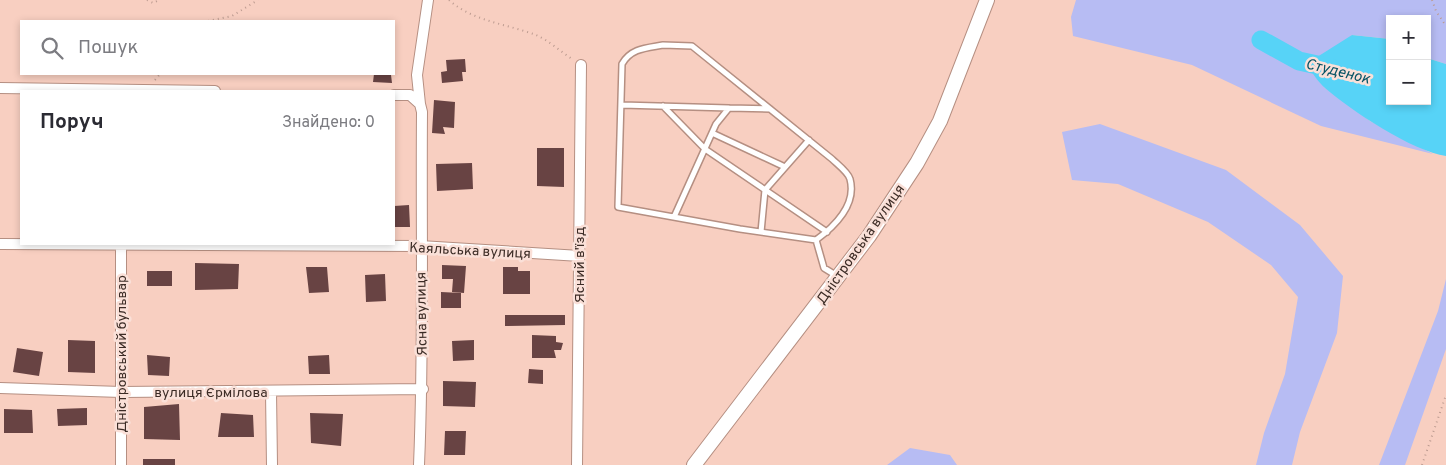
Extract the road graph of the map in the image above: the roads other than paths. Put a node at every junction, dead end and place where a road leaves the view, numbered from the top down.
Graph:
1 (428, 0) edge
2 (987, 0) edge
3 (580, 64) road end
4 (0, 88) edge
5 (146, 90) edge
6 (395, 95) edge
7 (420, 104) junction
8 (622, 105) junction
9 (663, 106) junction
10 (729, 108) junction
11 (770, 109) junction
12 (712, 133) junction
13 (809, 140) junction
14 (705, 149) junction
15 (785, 167) junction
16 (765, 190) junction
17 (674, 217) junction
18 (761, 232) junction
19 (827, 232) junction
20 (816, 240) junction
21 (0, 244) edge
22 (20, 244) edge
23 (121, 245) edge
24 (420, 246) junction
25 (580, 256) junction
26 (838, 277) junction
27 (0, 388) edge
28 (422, 389) junction
29 (120, 392) junction
30 (271, 392) junction
31 (121, 465) edge
32 (272, 465) edge
33 (419, 465) edge
34 (577, 465) edge
35 (694, 465) edge

1 - 7 street, Ясна вулиця
2 - 26 street, Дністровська вулиця
3 - 25 street, Ясний в'їзд
4 - 5 street
6 - 7 street
7 - 24 street, Ясна вулиця
8 - 9 lane
8 - 11 lane
8 - 17 lane
9 - 10 lane
9 - 14 lane
10 - 11 lane
10 - 12 lane
11 - 13 lane
12 - 14 lane
12 - 15 lane
13 - 15 lane
13 - 19 lane
14 - 16 lane
14 - 17 lane
15 - 16 lane
16 - 18 lane
16 - 19 lane
17 - 18 lane
18 - 20 lane
19 - 20 lane
20 - 26 lane
21 - 22 street, Каяльська вулиця
23 - 24 street, Каяльська вулиця
23 - 29 street, Дністровський бульвар
24 - 25 street, Каяльська вулиця
24 - 28 street, Ясна вулиця
25 - 34 street, Ясний в'їзд
26 - 35 street, Дністровська вулиця
27 - 29 street, вулиця Єрмілова
28 - 30 street, вулиця Єрмілова
28 - 33 street, Ясна вулиця
29 - 30 street, вулиця Єрмілова
29 - 31 street, Дністровський бульвар
30 - 32 street

